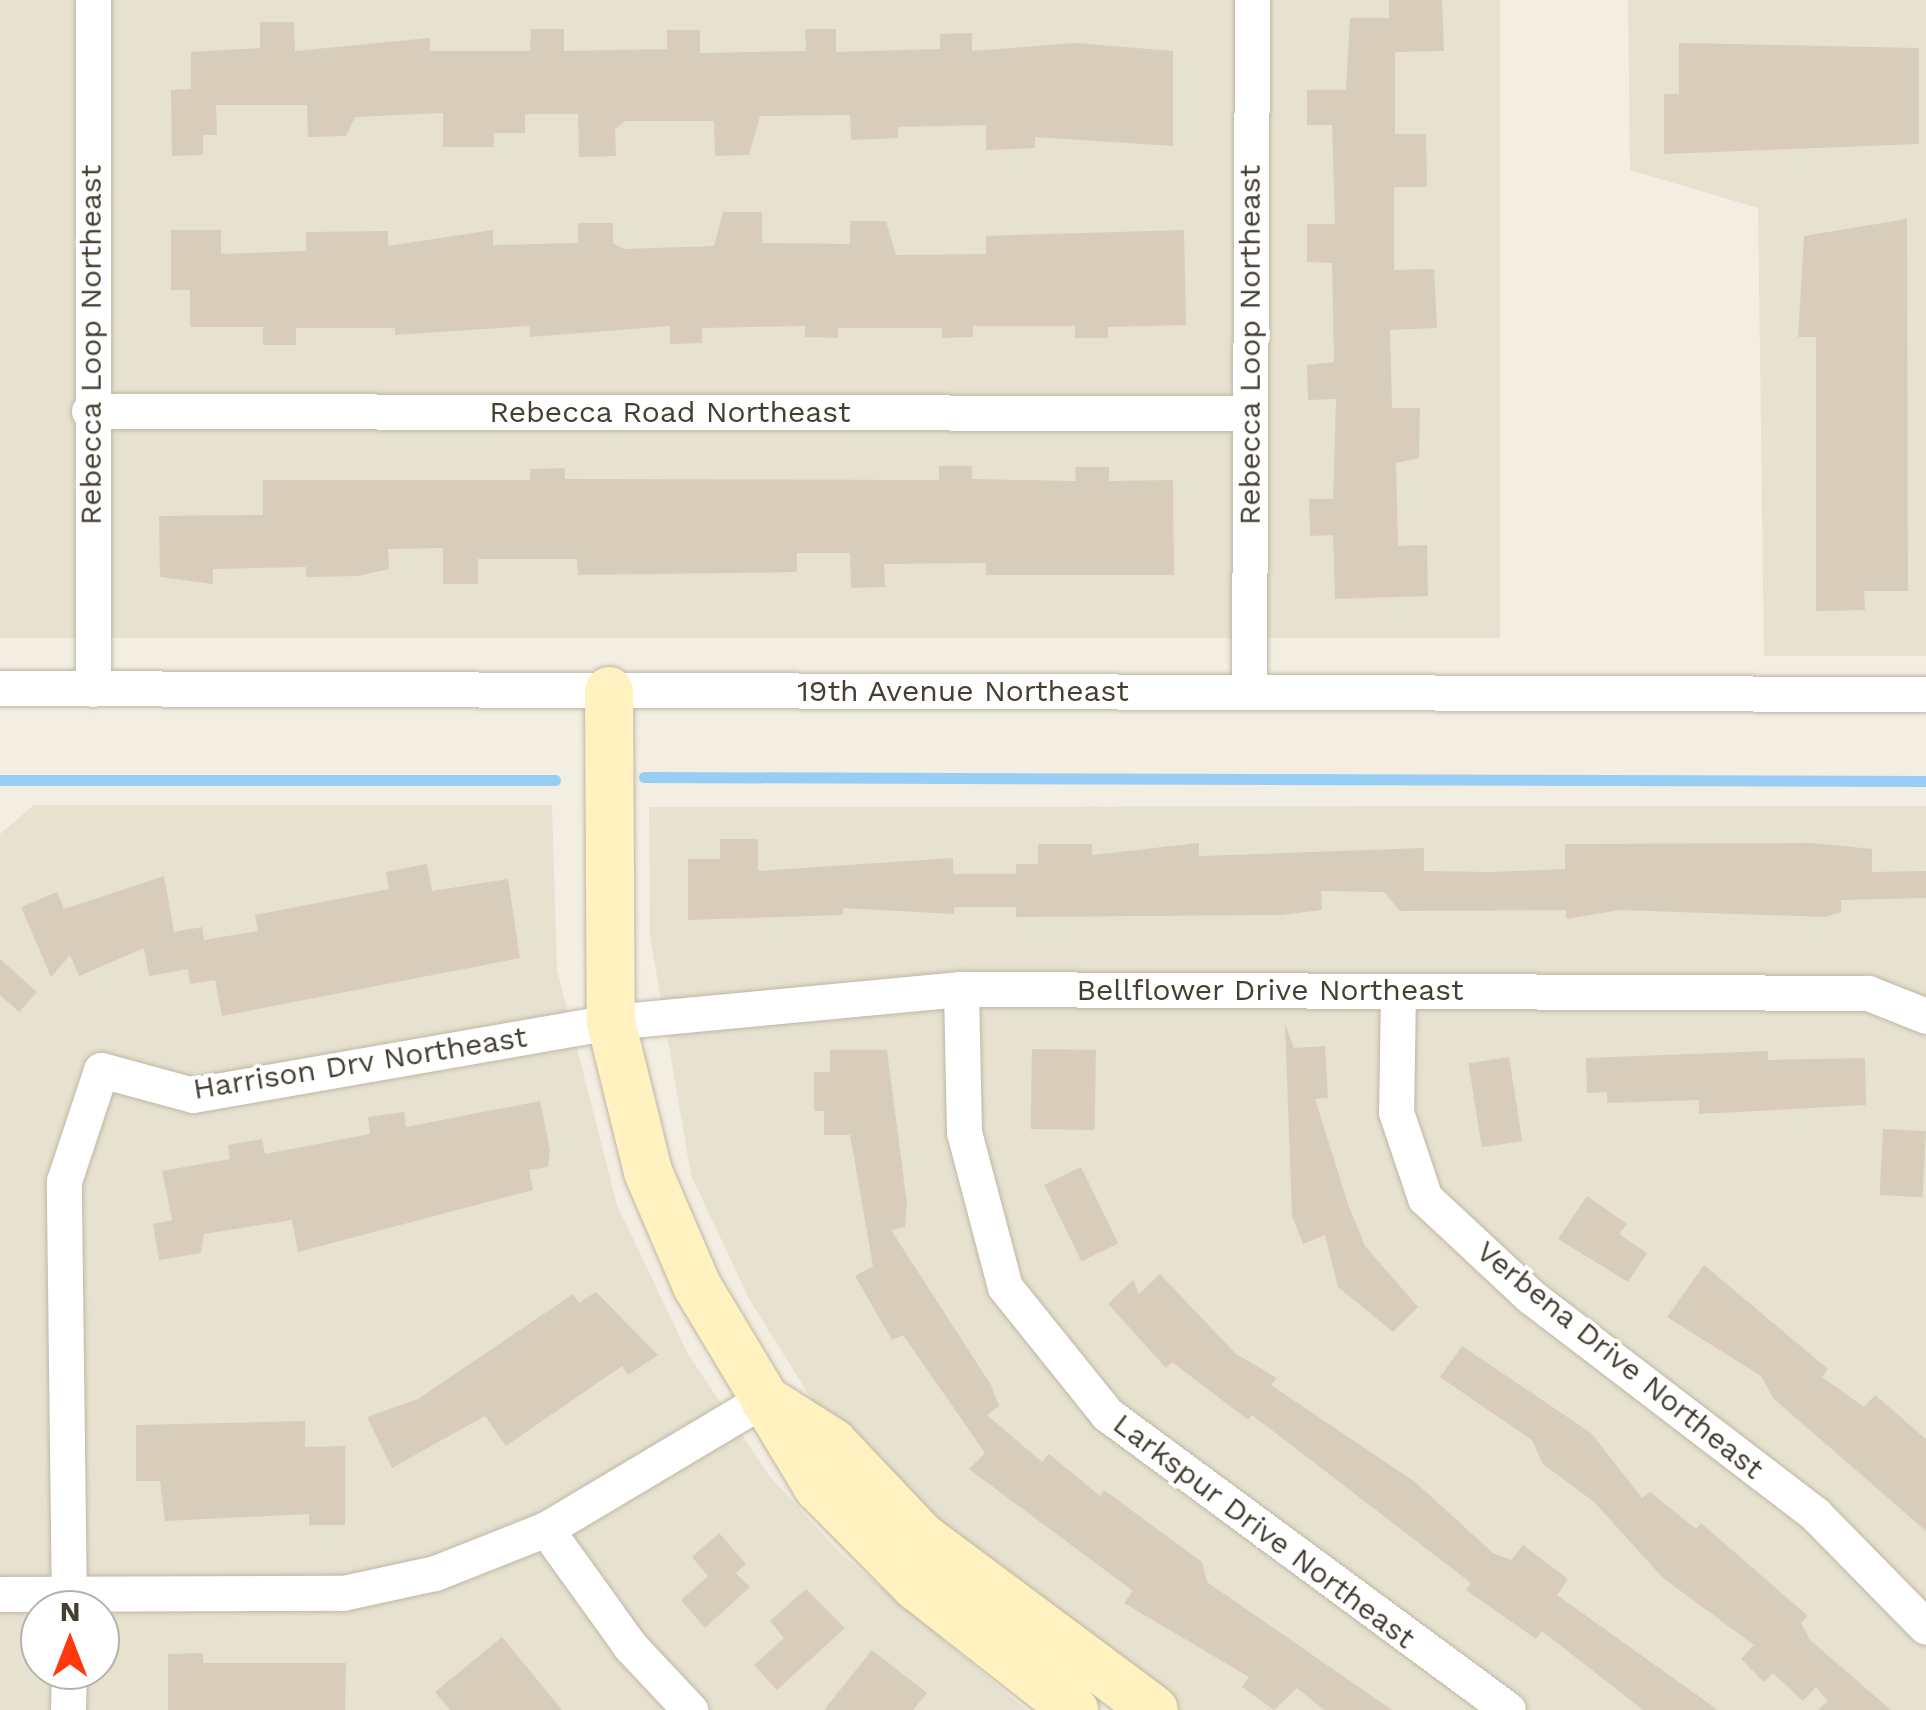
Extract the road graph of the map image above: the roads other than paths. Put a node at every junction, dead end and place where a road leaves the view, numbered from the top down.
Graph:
1 (92, 0) edge
2 (1252, 0) edge
3 (90, 411) junction
4 (1250, 413) junction
5 (0, 688) edge
6 (93, 689) junction
7 (608, 691) junction
8 (1249, 691) junction
9 (1926, 694) edge
10 (962, 988) junction
11 (1398, 991) junction
12 (1926, 1016) edge
13 (611, 1022) junction
14 (764, 1399) junction
15 (546, 1529) junction
16 (68, 1590) edge
17 (120, 1600) edge
18 (1926, 1627) edge
19 (690, 1710) edge
20 (1074, 1710) edge
21 (1154, 1710) edge
22 (1508, 1710) edge

1 - 3 street, Rebecca Loop Northeast
2 - 4 street, Rebecca Loop Northeast
3 - 4 street, Rebecca Road Northeast
3 - 6 street, Rebecca Loop Northeast
4 - 8 street, Rebecca Loop Northeast
5 - 6 street, 19th Avenue Northeast
6 - 7 street, 19th Avenue Northeast
7 - 8 street, 19th Avenue Northeast
7 - 13 street
8 - 9 street, 19th Avenue Northeast
10 - 11 street, Bellflower Drive Northeast
10 - 13 street, Bellflower Drive Northeast
10 - 22 street, Larkspur Drive Northeast
11 - 12 street, Bellflower Drive Northeast
11 - 18 street, Verbena Drive Northeast
13 - 14 street
13 - 16 street, Harrison Drv Northeast
14 - 15 street
14 - 20 street
14 - 21 street
15 - 17 street
15 - 19 street

